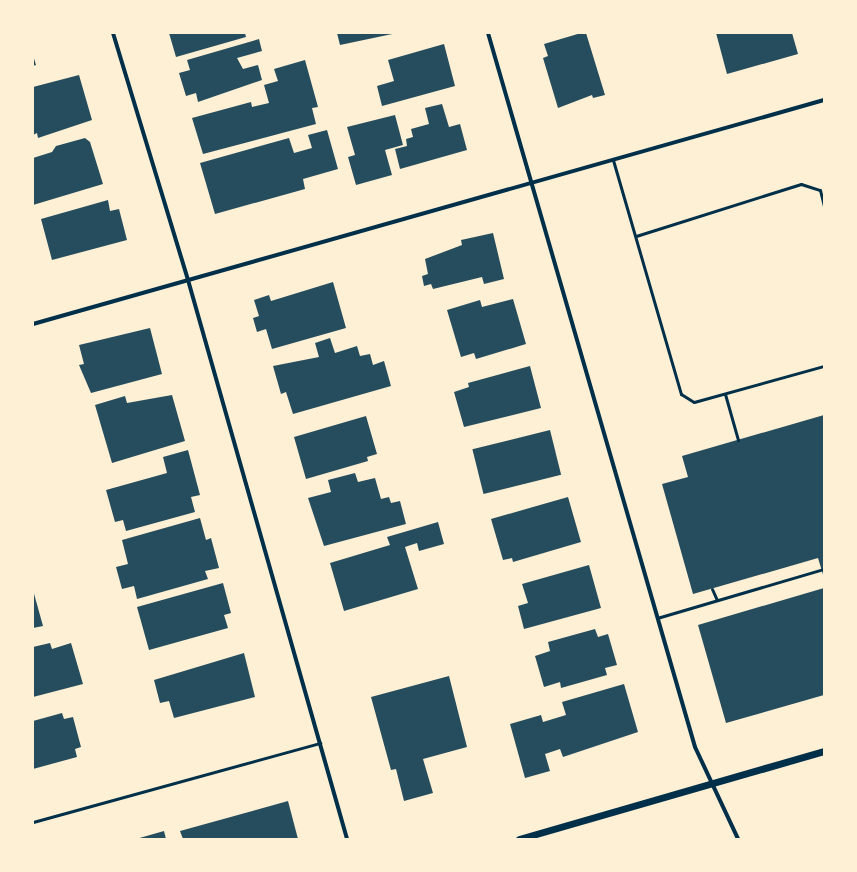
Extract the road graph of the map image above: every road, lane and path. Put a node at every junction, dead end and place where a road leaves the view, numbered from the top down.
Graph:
1 (113, 33) edge
2 (488, 33) edge
3 (824, 100) edge
4 (613, 160) junction
5 (531, 183) junction
6 (824, 206) edge
7 (636, 236) junction
8 (188, 280) junction
9 (33, 324) edge
10 (824, 366) edge
11 (725, 394) junction
12 (738, 440) dead end
13 (824, 569) edge
14 (712, 589) dead end
15 (717, 600) junction
16 (658, 618) junction
17 (320, 743) junction
18 (824, 751) edge
19 (714, 783) junction
20 (33, 822) edge
21 (347, 839) edge
22 (519, 839) edge
23 (738, 839) edge

1 - 8 street
2 - 5 street
3 - 4 street
4 - 5 street
4 - 7 lane
5 - 8 street
5 - 16 street
6 - 7 lane
7 - 11 lane
8 - 9 street
8 - 17 street
10 - 11 lane
11 - 12 lane
13 - 15 lane
14 - 15 lane
15 - 16 lane
16 - 19 street
17 - 20 lane
17 - 21 street
18 - 19 street
19 - 22 street
19 - 23 street

